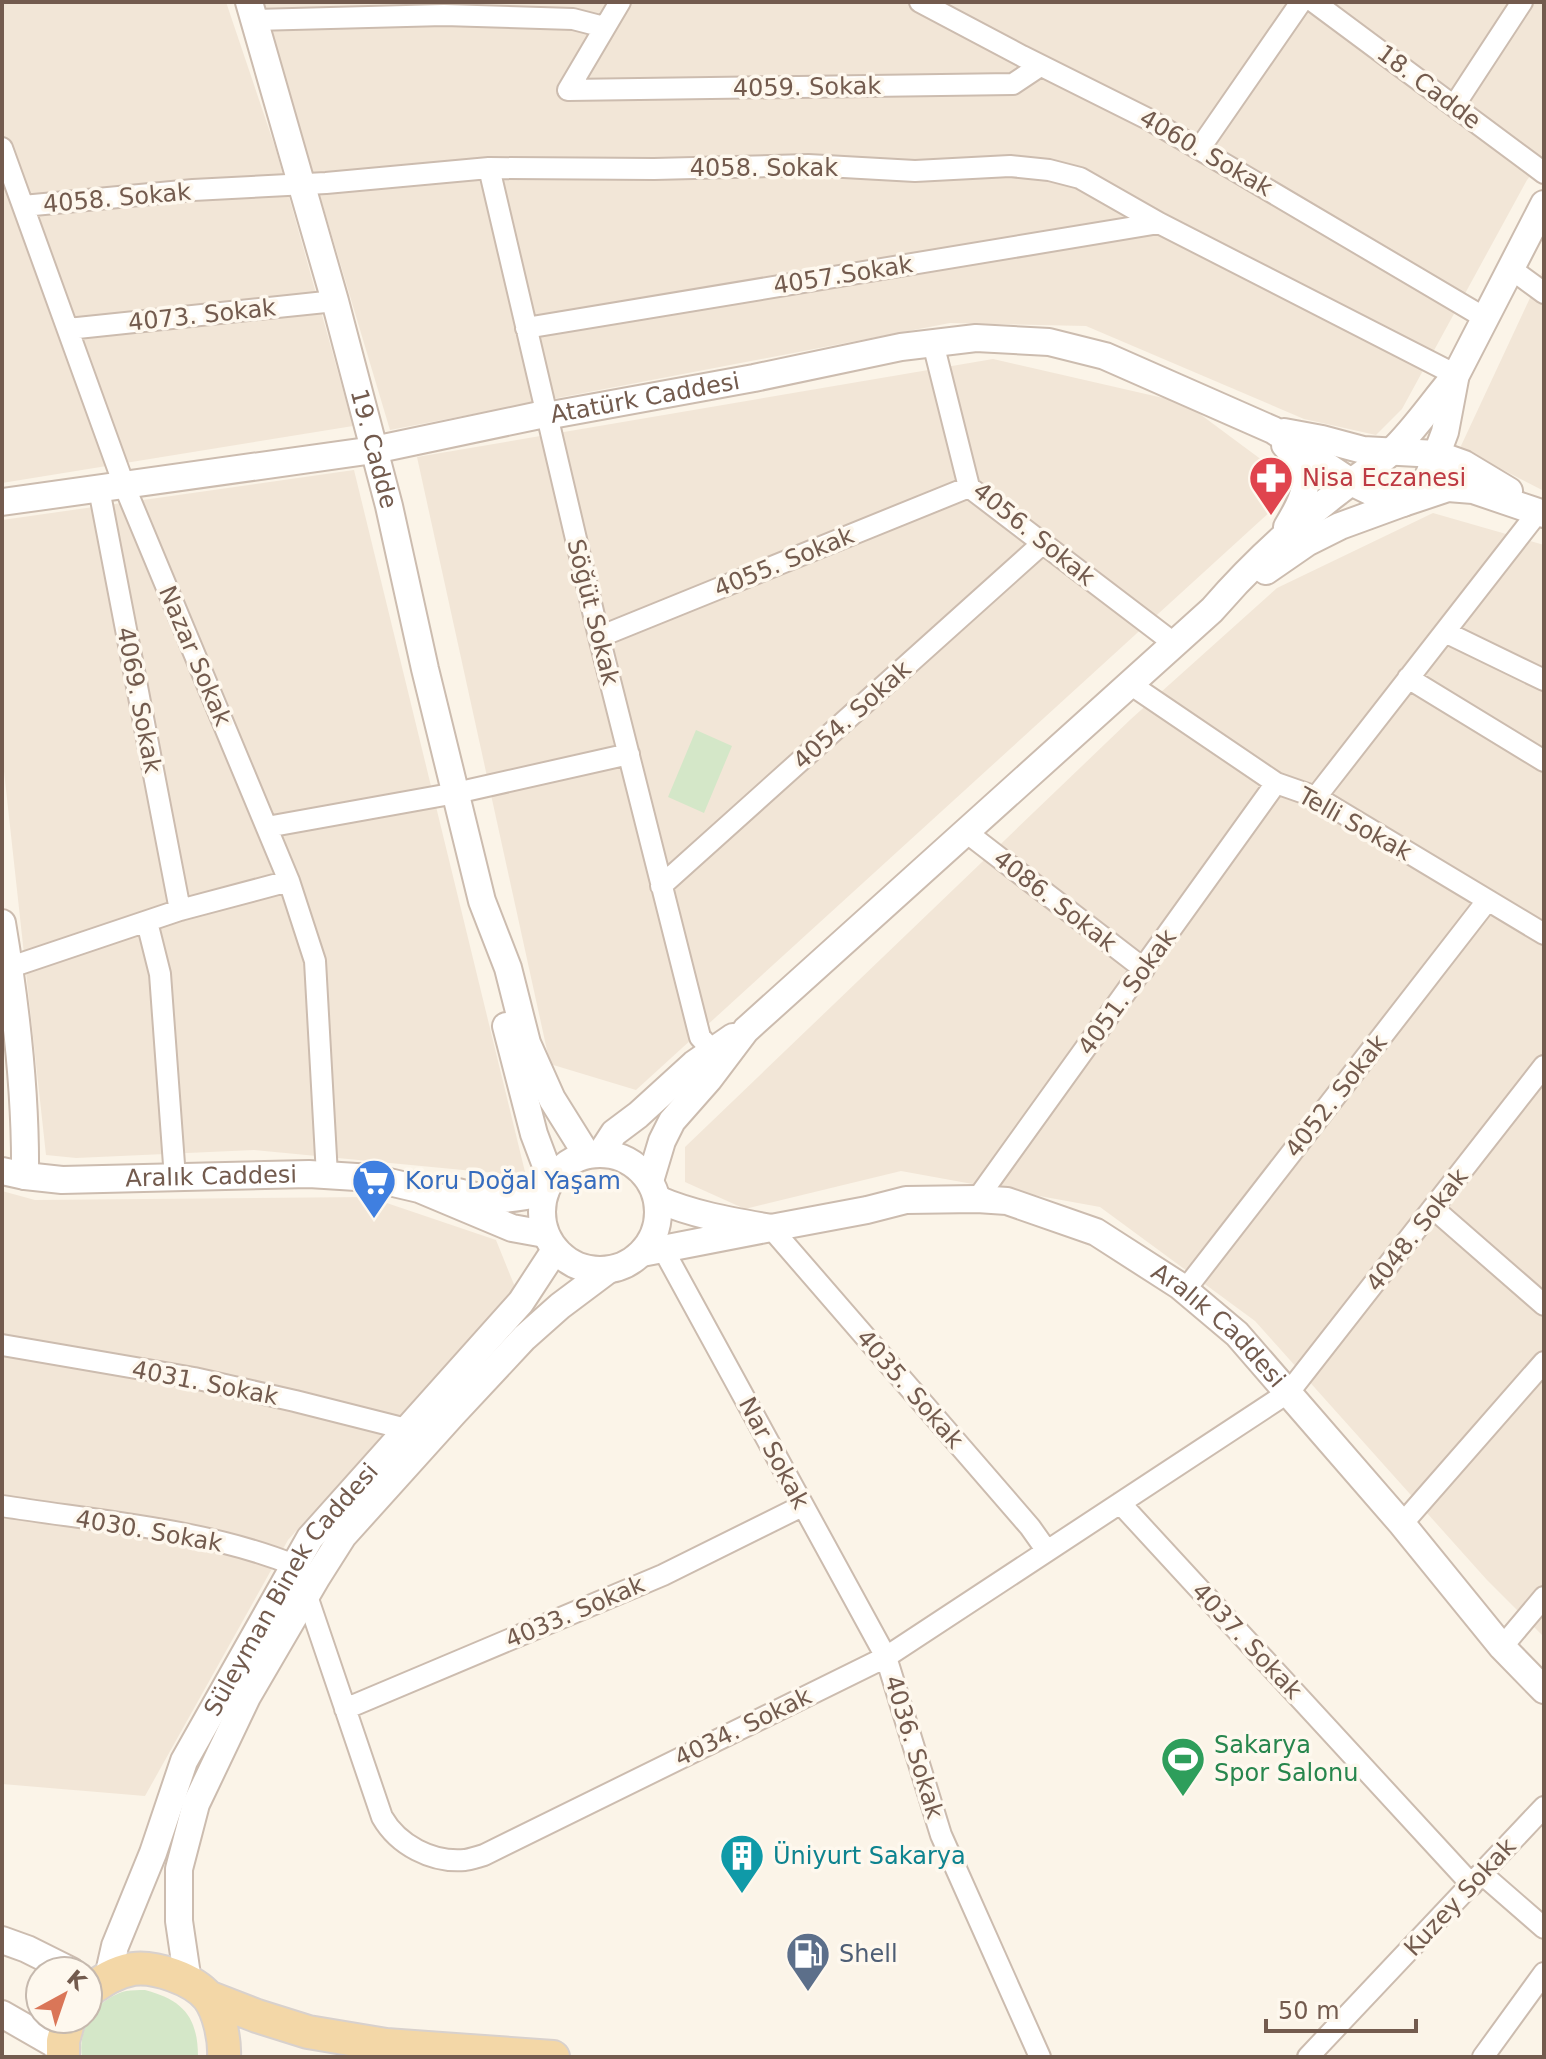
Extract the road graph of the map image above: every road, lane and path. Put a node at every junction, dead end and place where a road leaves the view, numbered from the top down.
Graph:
1 (620, 2) edge
2 (920, 2) edge
3 (1301, 2) edge
4 (1314, 2) edge
5 (1522, 2) edge
6 (252, 11) edge
7 (604, 27) junction
8 (1040, 66) junction
9 (1454, 106) junction
10 (2, 148) edge
11 (1200, 148) junction
12 (489, 168) junction
13 (1544, 173) edge
14 (301, 185) junction
15 (1544, 204) edge
16 (23, 206) junction
17 (1159, 223) junction
18 (1510, 268) junction
19 (1544, 293) edge
20 (335, 301) junction
21 (1485, 318) junction
22 (526, 328) junction
23 (68, 329) junction
24 (933, 343) junction
25 (1456, 375) junction
26 (546, 416) junction
27 (1273, 430) junction
28 (374, 450) junction
29 (1391, 452) junction
30 (1436, 454) junction
31 (1351, 482) junction
32 (112, 487) junction
33 (969, 487) junction
34 (2, 502) edge
35 (1403, 503) junction
36 (1541, 513) edge
37 (1276, 542) junction
38 (1043, 543) junction
39 (1212, 610) junction
40 (1445, 632) junction
41 (599, 637) junction
42 (1175, 644) junction
43 (1408, 678) junction
44 (1544, 680) edge
45 (1130, 684) junction
46 (629, 754) junction
47 (1544, 761) edge
48 (1276, 783) junction
49 (456, 793) junction
50 (1316, 797) junction
51 (267, 827) junction
52 (966, 832) junction
53 (289, 881) junction
54 (661, 886) junction
55 (482, 901) junction
56 (1487, 901) junction
57 (180, 910) junction
58 (147, 922) junction
59 (2, 923) edge
60 (1544, 934) edge
61 (6, 969) edge
62 (1144, 969) junction
63 (746, 1030) junction
64 (712, 1050) junction
65 (1544, 1066) edge
66 (594, 1154) junction
67 (14, 1173) edge
68 (327, 1175) junction
69 (175, 1178) junction
70 (548, 1185) junction
71 (419, 1189) junction
72 (653, 1190) junction
73 (977, 1199) junction
74 (1434, 1209) junction
75 (771, 1228) junction
76 (550, 1242) junction
77 (653, 1251) junction
78 (608, 1270) junction
79 (1185, 1290) junction
80 (1544, 1305) edge
81 (2, 1345) edge
82 (1544, 1362) edge
83 (1289, 1392) junction
84 (406, 1429) junction
85 (1120, 1503) junction
86 (2, 1506) edge
87 (802, 1506) junction
88 (1402, 1524) junction
89 (1047, 1551) junction
90 (294, 1565) junction
91 (307, 1596) junction
92 (1544, 1597) edge
93 (1502, 1647) junction
94 (886, 1657) junction
95 (1544, 1690) edge
96 (345, 1709) junction
97 (1544, 1807) edge
98 (1477, 1879) junction
99 (1544, 1928) edge
100 (2, 1940) edge
101 (39, 1955) edge
102 (104, 1961) edge
103 (1544, 1973) edge
104 (104, 1977) edge
105 (198, 1989) junction
106 (2, 2014) edge
107 (65, 2042) edge
108 (224, 2057) edge
109 (553, 2057) edge
110 (1040, 2057) edge
111 (1308, 2057) edge
112 (1483, 2057) edge

1 - 7 street
2 - 8 street, 4060. Sokak
3 - 11 street
4 - 9 street, 18. Cadde
5 - 9 street
6 - 7 street
6 - 14 street, 19. Cadde
7 - 8 street, 4059. Sokak
8 - 11 street, 4060. Sokak
9 - 13 street, 18. Cadde
10 - 16 street, Nazar Sokak
11 - 21 street, 4060. Sokak
12 - 14 street, 4058. Sokak
12 - 17 street, 4058. Sokak
12 - 22 street, Söğüt Sokak
14 - 16 street, 4058. Sokak
14 - 20 street, 19. Cadde
15 - 18 street
16 - 23 street, Nazar Sokak
17 - 22 street, 4057.Sokak
17 - 25 street, 4058. Sokak
18 - 19 street
18 - 21 street
20 - 23 street, 4073. Sokak
20 - 28 street, 19. Cadde
21 - 25 street
22 - 26 street, Söğüt Sokak
23 - 32 street, Nazar Sokak
24 - 26 street, Atatürk Caddesi
24 - 27 street, Atatürk Caddesi
24 - 33 street, 4056. Sokak
25 - 29 street
25 - 30 street
26 - 28 street, Atatürk Caddesi
26 - 41 street, Söğüt Sokak
27 - 29 street, Atatürk Caddesi
27 - 31 street, Atatürk Caddesi
27 - 37 street
28 - 32 street, Atatürk Caddesi
28 - 49 street, 19. Cadde
29 - 30 street, Atatürk Caddesi
29 - 31 street
30 - 35 street
30 - 36 street, Atatürk Caddesi
31 - 35 street, Atatürk Caddesi
31 - 37 street
32 - 34 street, Atatürk Caddesi
32 - 51 street, Nazar Sokak
32 - 57 street, 4069. Sokak
33 - 38 street, 4056. Sokak
33 - 41 street, 4055. Sokak
35 - 36 street
35 - 39 street
36 - 40 street
37 - 39 street
38 - 42 street, 4056. Sokak
38 - 54 street, 4054. Sokak
39 - 42 street
40 - 43 street
40 - 44 street
41 - 46 street, Söğüt Sokak
42 - 45 street
43 - 47 street
43 - 50 street
45 - 48 street, Telli Sokak
45 - 52 street
46 - 49 street
46 - 54 street, Söğüt Sokak
48 - 50 street, Telli Sokak
48 - 62 street, 4051. Sokak
49 - 51 street
49 - 55 street, 19. Cadde
50 - 56 street, Telli Sokak
51 - 53 street, Nazar Sokak
52 - 62 street, 4086. Sokak
52 - 63 street
53 - 57 street
53 - 68 street, Nazar Sokak
54 - 64 street, Söğüt Sokak
55 - 66 street
55 - 70 street
56 - 60 street, Telli Sokak
56 - 79 street, 4052. Sokak
57 - 58 street
58 - 61 street
58 - 69 street
59 - 61 street
61 - 67 street
62 - 73 street, 4051. Sokak
63 - 64 street
63 - 72 street
64 - 66 street
65 - 74 street, 4048. Sokak
66 - 70 street
66 - 72 street
67 - 69 street, Aralık Caddesi
68 - 69 street, Aralık Caddesi
68 - 71 street, Aralık Caddesi
70 - 71 street, Aralık Caddesi
70 - 76 street
71 - 76 street, Aralık Caddesi
72 - 75 street
72 - 77 street
73 - 75 street, Aralık Caddesi
73 - 79 street, Aralık Caddesi
74 - 80 street
74 - 83 street, 4048. Sokak
75 - 77 street, Aralık Caddesi
75 - 89 street, 4035. Sokak
76 - 78 street
76 - 84 street, Süleyman Binek Caddesi
77 - 78 street
77 - 87 street, Nar Sokak
78 - 91 street, Süleyman Binek Caddesi
79 - 83 street, Aralık Caddesi
81 - 84 street, 4031. Sokak
82 - 88 street
83 - 85 street, 4034. Sokak
83 - 88 street, Aralık Caddesi
84 - 90 street, Süleyman Binek Caddesi
85 - 89 street, 4034. Sokak
85 - 98 street, 4037. Sokak
86 - 90 street, 4030. Sokak
87 - 94 street, Nar Sokak
87 - 96 street, 4033. Sokak
88 - 93 street, Aralık Caddesi
89 - 94 street, 4034. Sokak
90 - 102 street, Süleyman Binek Caddesi
91 - 96 street, 4034. Sokak
91 - 105 street, Süleyman Binek Caddesi
92 - 93 street
93 - 95 street, Aralık Caddesi
94 - 96 street, 4034. Sokak
94 - 110 street, 4036. Sokak
97 - 98 street, Kuzey Sokak
98 - 99 street, 4037. Sokak
98 - 111 street, Kuzey Sokak
100 - 101 street
103 - 112 street
104 - 105 main road
105 - 108 main road
105 - 109 main road
106 - 107 street

